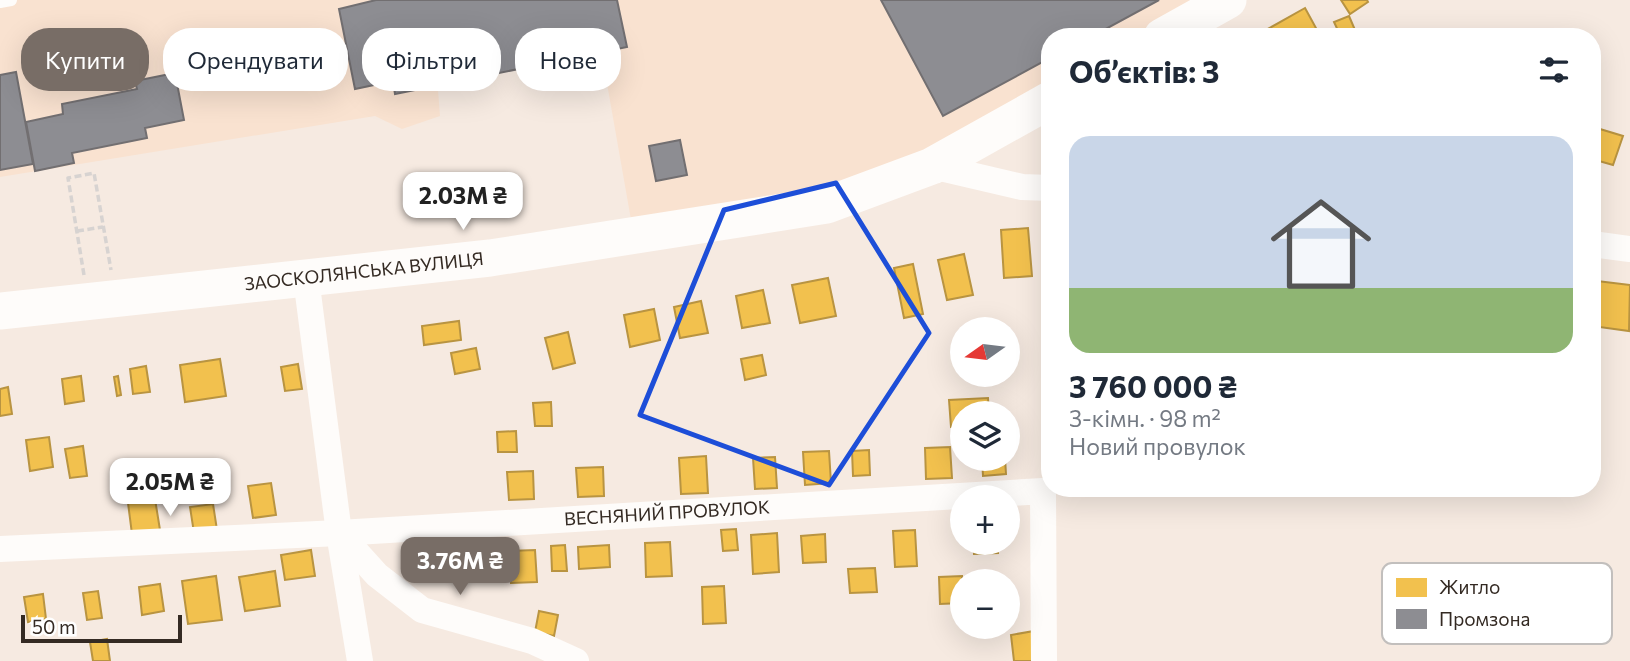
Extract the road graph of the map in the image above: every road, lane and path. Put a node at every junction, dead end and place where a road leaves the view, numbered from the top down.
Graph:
1 (11, 0) edge
2 (1228, 0) edge
3 (0, 2) edge
4 (1179, 28) edge
5 (1041, 105) edge
6 (932, 166) junction
7 (1041, 188) edge
8 (103, 227) junction
9 (77, 231) junction
10 (1601, 245) edge
11 (1630, 249) edge
12 (306, 278) junction
13 (102, 300) junction
14 (0, 311) edge
15 (1041, 492) edge
16 (1043, 497) edge
17 (339, 533) junction
18 (0, 550) edge
19 (360, 661) edge
20 (576, 661) edge
21 (1044, 661) edge

1 - 3 lane
2 - 4 street
5 - 6 street, ЗАОСКОЛЯНСЬКА ВУЛИЦЯ
6 - 7 street
6 - 12 street, ЗАОСКОЛЯНСЬКА ВУЛИЦЯ
8 - 9 path
8 - 9 path
8 - 13 path
9 - 13 path
10 - 11 street
12 - 13 street, ЗАОСКОЛЯНСЬКА ВУЛИЦЯ
12 - 17 street
13 - 14 street, ЗАОСКОЛЯНСЬКА ВУЛИЦЯ
15 - 17 street, ВЕСНЯНИЙ ПРОВУЛОК
16 - 21 street, ВЕСНЯНИЙ ПРОВУЛОК
17 - 18 street, ВЕСНЯНИЙ ПРОВУЛОК
17 - 19 street
17 - 20 street

